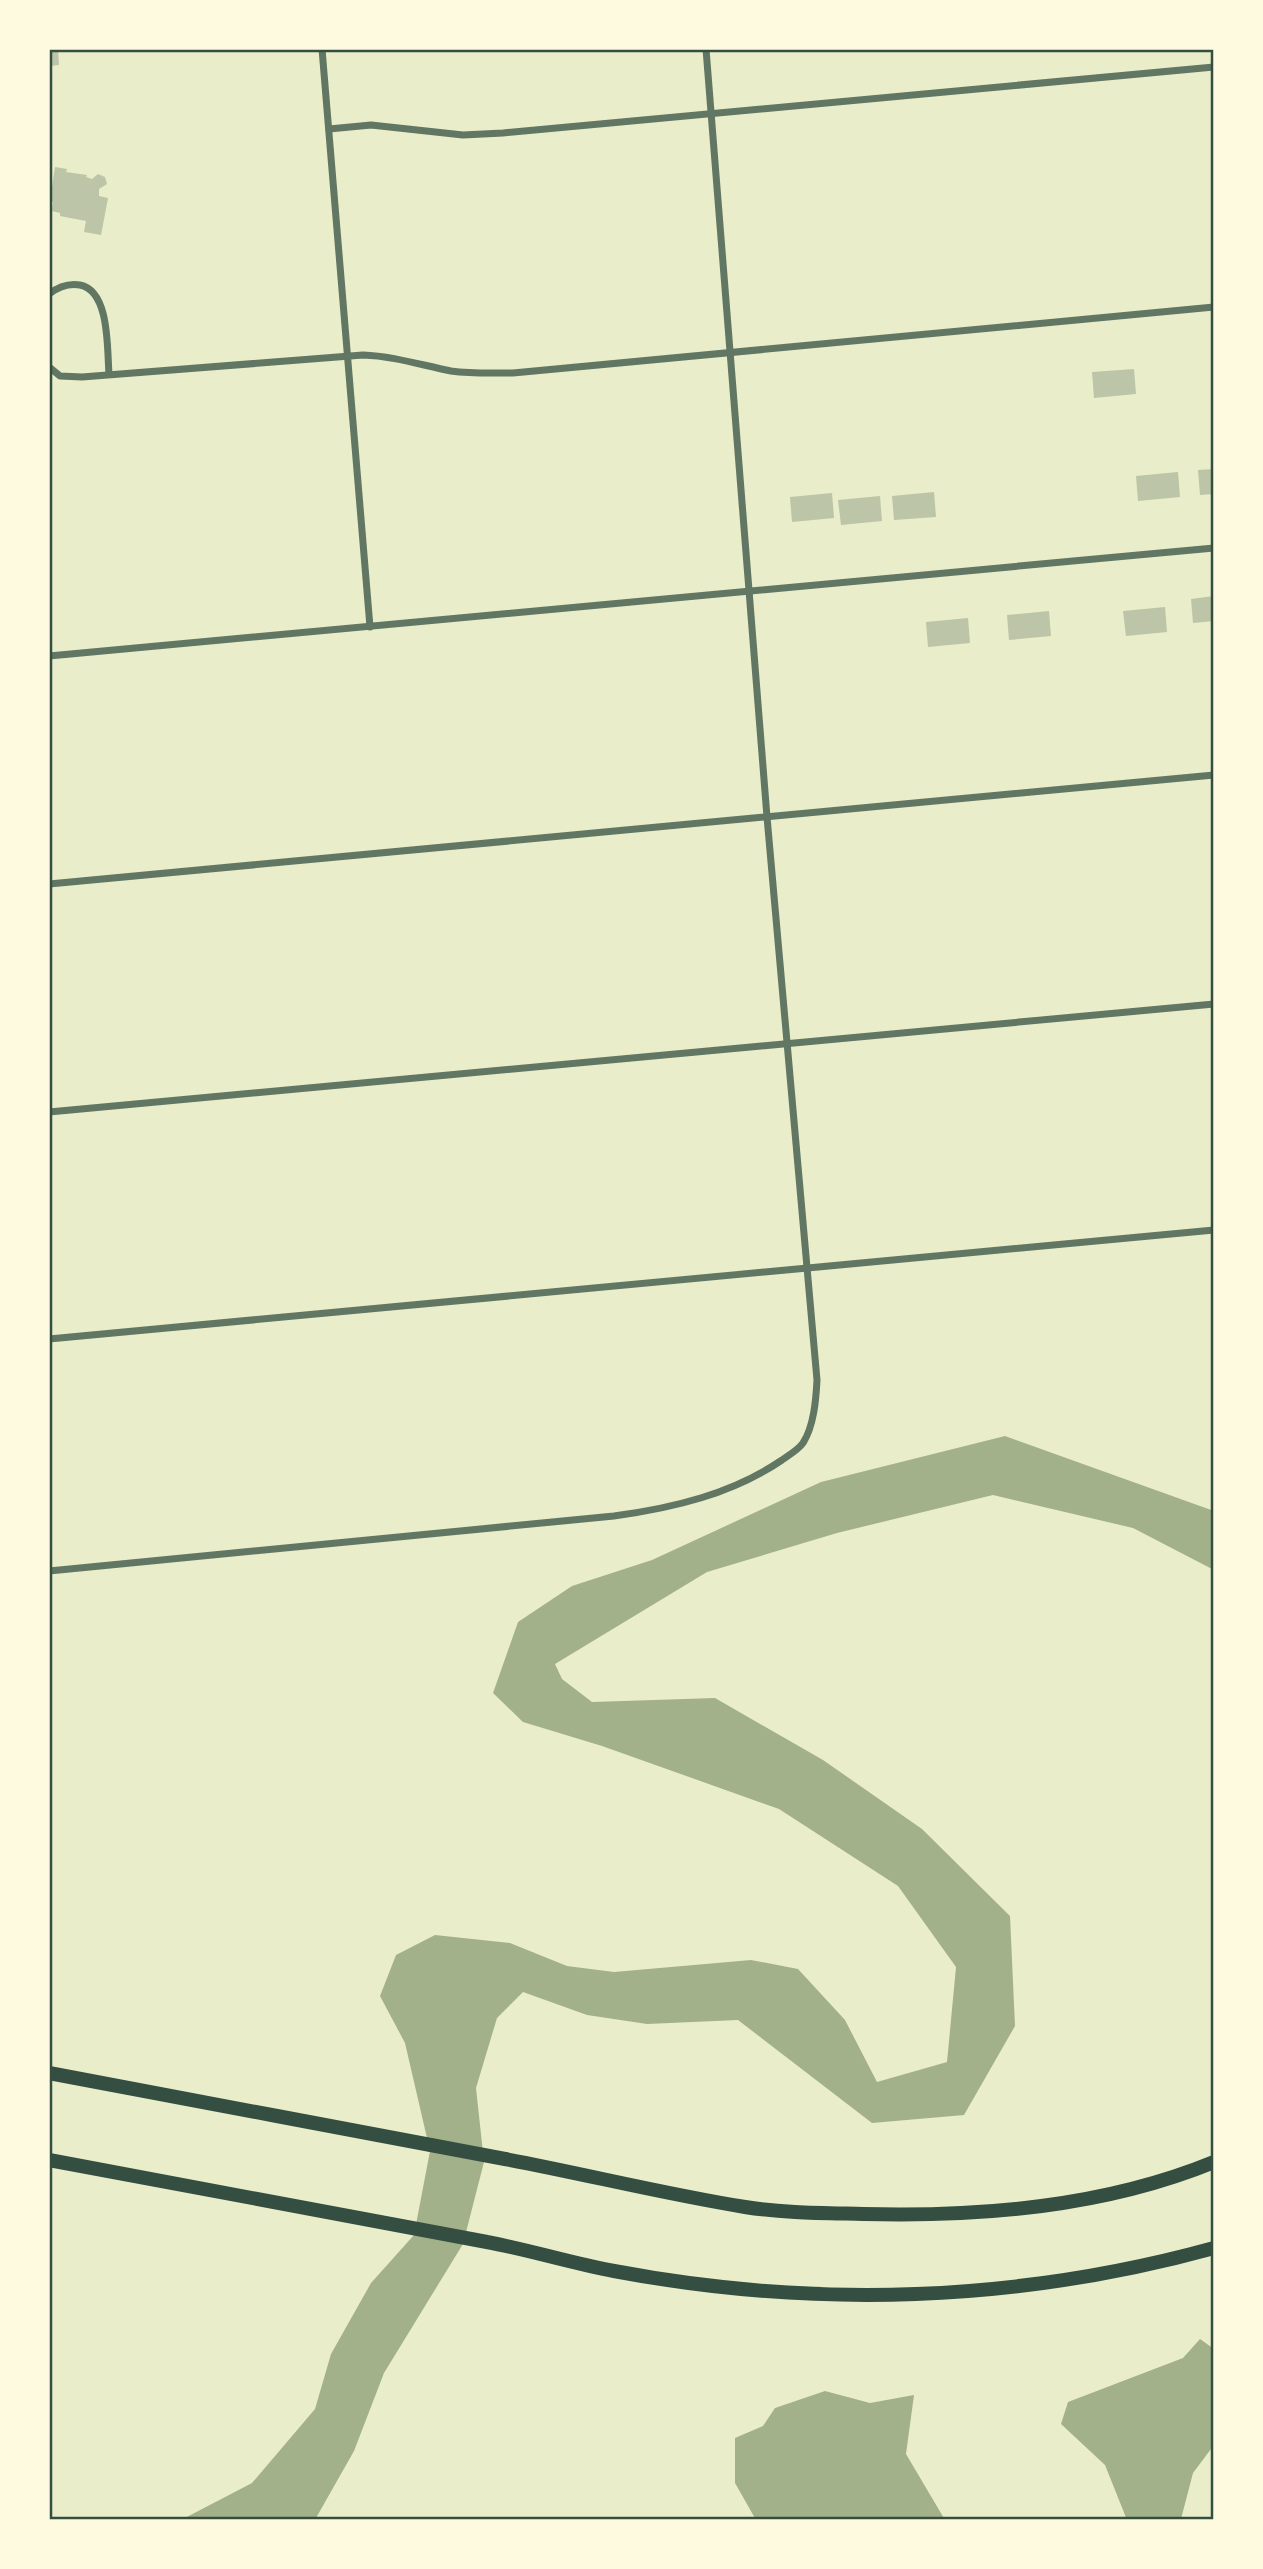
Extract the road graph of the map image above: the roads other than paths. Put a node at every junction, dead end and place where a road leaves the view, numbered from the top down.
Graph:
1 (323, 49) edge
2 (706, 49) edge
3 (1214, 67) edge
4 (712, 112) junction
5 (329, 129) junction
6 (49, 294) edge
7 (1214, 307) edge
8 (731, 352) junction
9 (348, 356) junction
10 (49, 367) edge
11 (109, 374) junction
12 (1214, 548) edge
13 (750, 591) junction
14 (370, 627) junction
15 (49, 656) edge
16 (1214, 775) edge
17 (767, 817) junction
18 (49, 884) edge
19 (1214, 1004) edge
20 (787, 1044) junction
21 (49, 1112) edge
22 (1214, 1230) edge
23 (806, 1269) junction
24 (49, 1339) edge
25 (49, 1571) edge
26 (49, 2073) edge
27 (49, 2160) edge
28 (1214, 2162) edge
29 (1214, 2248) edge

1 - 5 street
2 - 4 street
3 - 4 street
4 - 5 street
4 - 8 street
5 - 9 street
6 - 11 street
7 - 8 street
8 - 9 street
8 - 13 street
9 - 11 street
9 - 14 street
10 - 11 street
12 - 13 street
13 - 14 street
13 - 17 street
14 - 15 street
16 - 17 street
17 - 18 street
17 - 20 street
19 - 20 street
20 - 21 street
20 - 23 street
22 - 23 street
23 - 24 street
23 - 25 street
26 - 28 main road
27 - 29 main road

